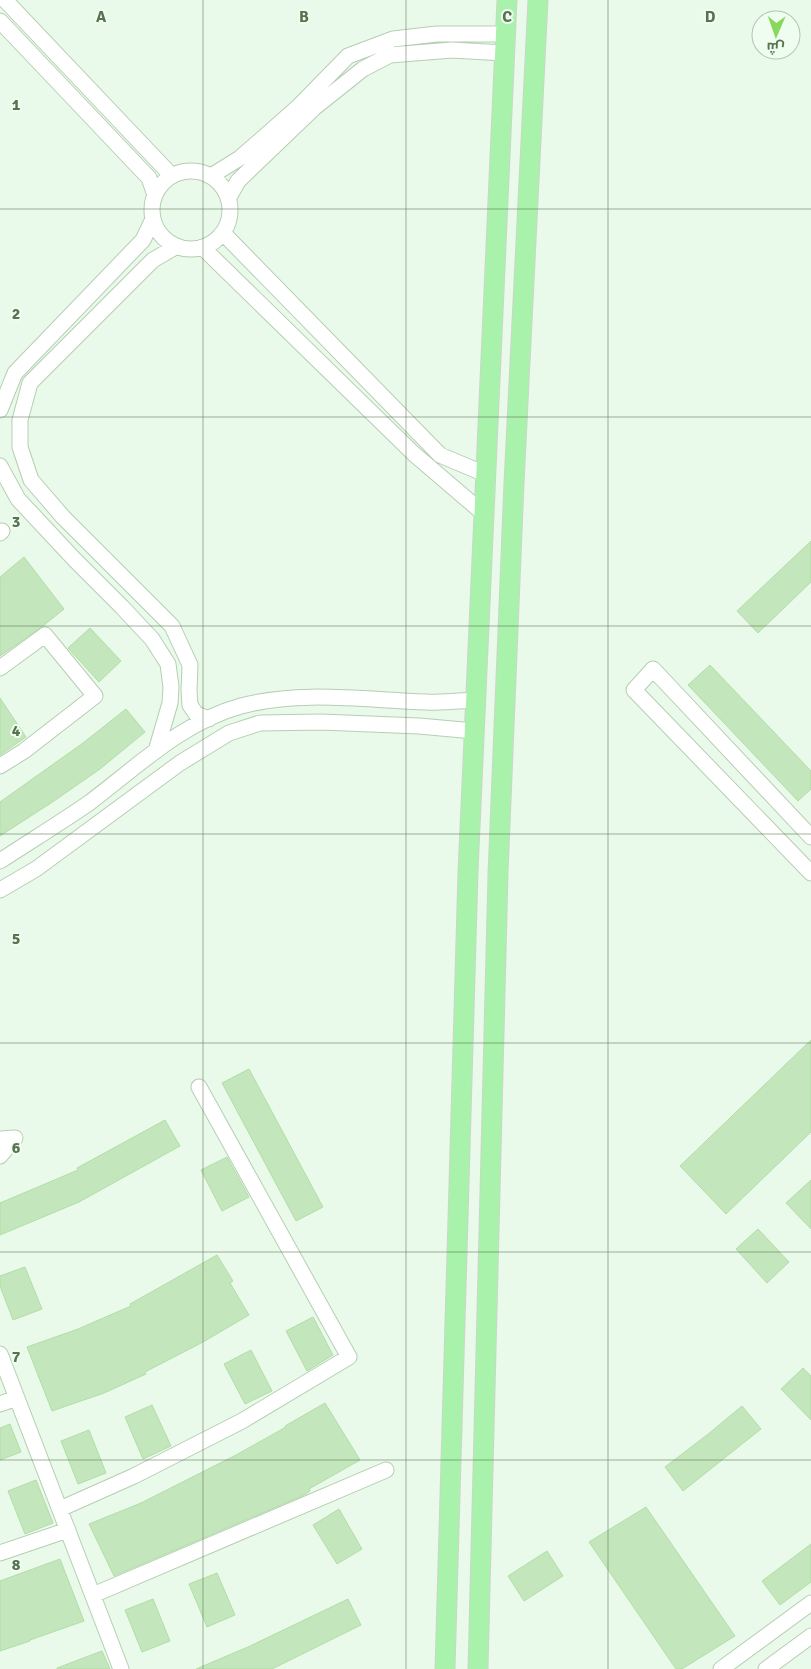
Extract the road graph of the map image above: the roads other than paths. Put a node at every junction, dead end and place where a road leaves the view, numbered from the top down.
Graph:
1 (5, 0) edge
2 (506, 0) edge
3 (538, 0) edge
4 (0, 21) edge
5 (505, 34) junction
6 (504, 53) junction
7 (172, 176) junction
8 (210, 176) junction
9 (155, 195) junction
10 (228, 199) junction
11 (153, 219) junction
12 (222, 233) junction
13 (177, 246) junction
14 (202, 247) junction
15 (0, 410) edge
16 (0, 466) edge
17 (485, 474) junction
18 (483, 513) junction
19 (0, 668) edge
20 (475, 700) junction
21 (209, 719) junction
22 (474, 731) junction
23 (156, 751) junction
24 (0, 766) edge
25 (811, 837) edge
26 (0, 861) edge
27 (811, 873) edge
28 (0, 890) edge
29 (199, 1087) dead end
30 (0, 1140) edge
31 (0, 1156) edge
32 (0, 1354) edge
33 (17, 1398) junction
34 (0, 1404) edge
35 (386, 1470) dead end
36 (60, 1509) junction
37 (68, 1530) junction
38 (0, 1553) edge
39 (93, 1595) junction
40 (811, 1603) edge
41 (811, 1636) edge
42 (121, 1669) edge
43 (445, 1669) edge
44 (478, 1669) edge
45 (722, 1669) edge
46 (766, 1669) edge

1 - 7 street
2 - 5 main road
3 - 44 main road
4 - 9 street
5 - 6 main road
5 - 8 street
6 - 10 street
6 - 17 main road
7 - 8 street
7 - 9 street
8 - 10 street
9 - 11 street
10 - 12 street
11 - 13 street
11 - 15 street
12 - 14 street
12 - 17 street
13 - 14 street
13 - 21 street
14 - 18 street
16 - 23 street
17 - 18 main road
18 - 20 main road
19 - 24 street
20 - 21 street
20 - 22 main road
21 - 23 street
22 - 28 street
22 - 43 main road
23 - 26 street
25 - 27 street
29 - 36 street
30 - 31 street
32 - 33 street
33 - 34 street
33 - 36 street
35 - 39 street
36 - 37 street
37 - 38 street
37 - 39 street
39 - 42 street
40 - 45 street
41 - 46 street

